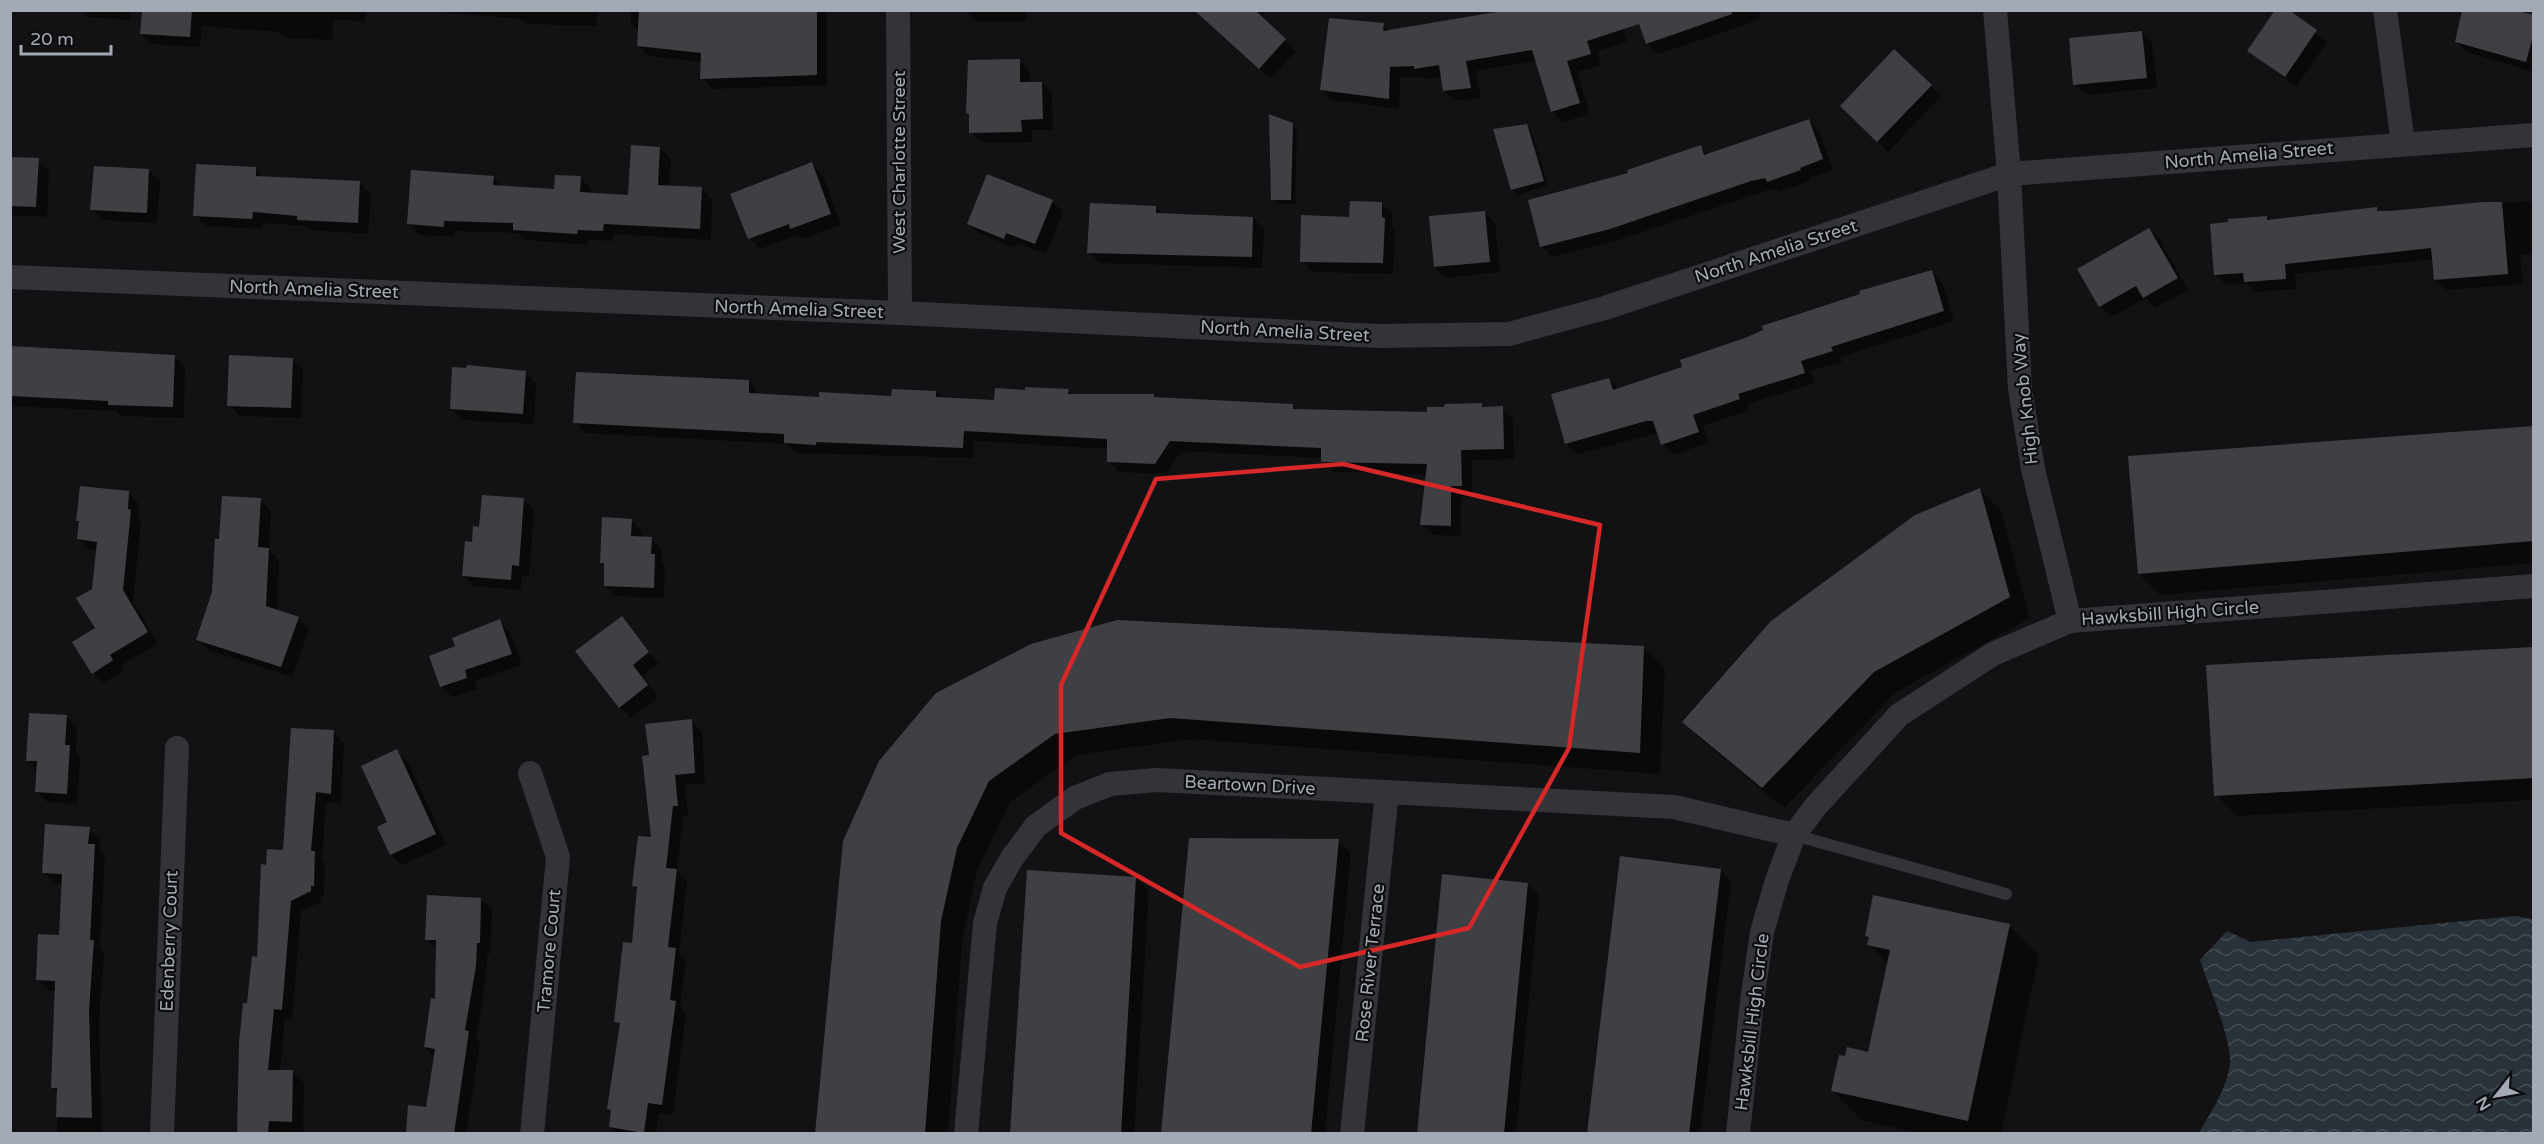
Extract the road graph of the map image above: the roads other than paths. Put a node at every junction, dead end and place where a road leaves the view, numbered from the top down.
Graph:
1 (898, 10) edge
2 (1995, 10) edge
3 (2385, 10) edge
4 (2534, 135) edge
5 (2403, 143) junction
6 (2009, 174) junction
7 (10, 277) edge
8 (900, 313) junction
9 (2534, 586) edge
10 (2070, 621) junction
11 (177, 748) dead end
12 (530, 773) dead end
13 (1387, 792) junction
14 (1794, 835) junction
15 (2006, 894) dead end
16 (162, 1134) edge
17 (532, 1134) edge
18 (966, 1134) edge
19 (1352, 1134) edge
20 (1738, 1134) edge

1 - 8 street, West Charlotte Street
2 - 6 street, High Knob Way
3 - 5 street
4 - 5 street, North Amelia Street
5 - 6 street, North Amelia Street
6 - 8 street, North Amelia Street
6 - 10 street, High Knob Way
7 - 8 street, North Amelia Street
9 - 10 street, Hawksbill High Circle
10 - 14 street, Hawksbill High Circle
11 - 16 street, Edenberry Court
12 - 17 street, Tramore Court
13 - 14 street, Beartown Drive
13 - 18 street, Beartown Drive
13 - 19 street, Rose River Terrace
14 - 15 lane
14 - 20 street, Hawksbill High Circle

